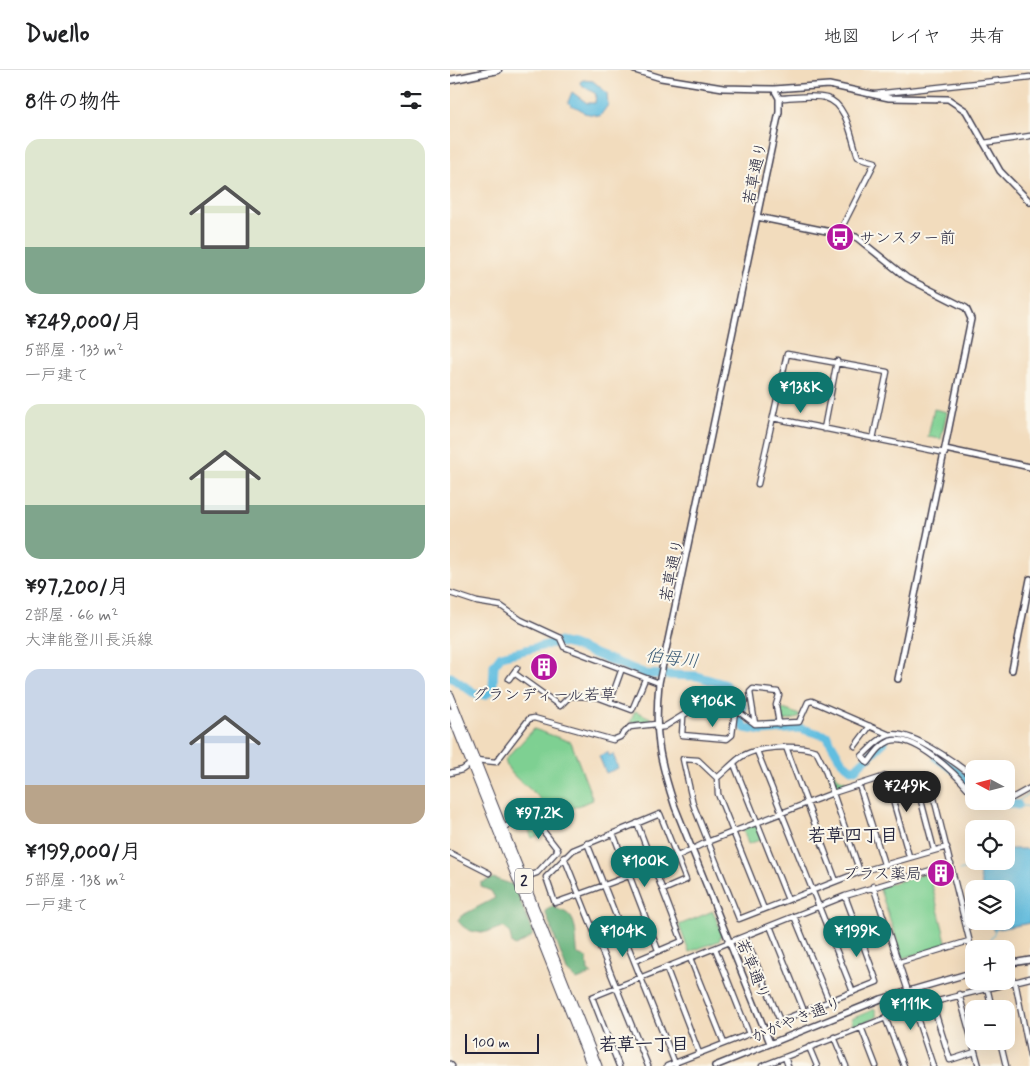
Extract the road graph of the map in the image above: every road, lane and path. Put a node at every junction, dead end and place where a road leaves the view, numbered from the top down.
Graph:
1 (498, 70) edge
2 (635, 70) edge
3 (1030, 77) edge
4 (450, 80) edge
5 (774, 89) junction
6 (871, 94) junction
7 (779, 98) junction
8 (1030, 136) edge
9 (984, 143) junction
10 (1030, 202) edge
11 (757, 217) junction
12 (839, 233) junction
13 (837, 361) junction
14 (773, 418) junction
15 (824, 429) junction
16 (873, 439) junction
17 (945, 451) junction
18 (1030, 467) edge
19 (758, 484) dead end
20 (1030, 579) edge
21 (450, 593) edge
22 (1012, 670) dead end
23 (621, 671) junction
24 (660, 678) junction
25 (509, 679) dead end
26 (645, 679) junction
27 (898, 679) dead end
28 (450, 696) edge
29 (610, 702) junction
30 (450, 712) edge
31 (739, 712) junction
32 (683, 717) junction
33 (755, 724) junction
34 (779, 724) junction
35 (656, 726) junction
36 (870, 726) junction
37 (890, 735) junction
38 (854, 746) dead end
39 (786, 747) junction
40 (757, 751) junction
41 (473, 763) junction
42 (734, 764) junction
43 (965, 772) edge
44 (450, 773) edge
45 (886, 776) junction
46 (717, 778) junction
47 (859, 785) junction
48 (965, 785) edge
49 (1030, 788) edge
50 (833, 793) junction
51 (919, 793) junction
52 (1015, 796) edge
53 (807, 803) junction
54 (782, 813) junction
55 (637, 823) junction
56 (757, 824) junction
57 (500, 828) junction
58 (733, 832) junction
59 (613, 833) junction
60 (707, 842) junction
61 (587, 843) junction
62 (947, 847) junction
63 (694, 849) junction
64 (934, 850) junction
65 (450, 853) edge
66 (676, 855) junction
67 (909, 856) junction
68 (564, 857) junction
69 (884, 864) junction
70 (951, 864) junction
71 (653, 866) junction
72 (860, 872) junction
73 (489, 874) dead end
74 (629, 874) junction
75 (523, 878) junction
76 (836, 881) junction
77 (604, 884) junction
78 (874, 886) junction
79 (663, 890) junction
80 (813, 890) junction
81 (580, 894) junction
82 (845, 896) junction
83 (788, 900) junction
84 (819, 906) junction
85 (764, 909) junction
86 (794, 916) junction
87 (770, 926) junction
88 (745, 936) junction
89 (969, 940) edge
90 (730, 942) junction
91 (965, 942) edge
92 (715, 948) junction
93 (658, 950) junction
94 (690, 958) junction
95 (1030, 960) edge
96 (635, 961) junction
97 (900, 962) junction
98 (1015, 962) edge
99 (666, 968) junction
100 (965, 974) edge
101 (641, 977) junction
102 (1030, 978) edge
103 (1015, 981) joint
104 (616, 986) junction
105 (908, 990) junction
106 (975, 990) edge
107 (853, 992) junction
108 (959, 994) junction
109 (829, 1001) junction
110 (932, 1002) junction
111 (914, 1007) junction
112 (804, 1011) junction
113 (885, 1017) junction
114 (861, 1027) junction
115 (834, 1037) junction
116 (724, 1043) junction
117 (770, 1043) junction
118 (809, 1047) junction
119 (1002, 1050) edge
120 (976, 1052) junction
121 (700, 1053) junction
122 (1030, 1056) edge
123 (784, 1057) junction
124 (725, 1062) junction
125 (676, 1064) edge
126 (591, 1066) edge
127 (598, 1066) edge
128 (619, 1066) edge
129 (648, 1066) edge
130 (667, 1066) edge
131 (715, 1066) edge
132 (731, 1066) edge
133 (762, 1066) edge
134 (788, 1066) edge
135 (817, 1066) edge
136 (846, 1066) edge
137 (876, 1066) edge
138 (904, 1066) edge
139 (933, 1066) edge
140 (979, 1066) edge
141 (1006, 1066) edge

1 - 4 main road
2 - 5 street
3 - 6 street
5 - 6 street
5 - 7 street
6 - 9 street
7 - 11 street, 若草通り
7 - 12 street
8 - 9 street
9 - 10 street
11 - 12 street
11 - 24 street, 若草通り
12 - 17 street
13 - 14 street
13 - 15 street
13 - 16 street
14 - 15 street
14 - 19 street
15 - 16 street
16 - 17 street
17 - 18 street
17 - 27 street
20 - 22 street
21 - 23 street
23 - 26 street
23 - 29 street
24 - 26 street
24 - 35 street, 若草通り
25 - 29 street
26 - 29 street
28 - 41 main road, 2
30 - 41 main road, 2
31 - 32 street
31 - 32 street
31 - 33 street
32 - 35 street
33 - 34 street
33 - 34 street
34 - 36 street
35 - 41 street
35 - 63 street, 若草通り
36 - 37 street
36 - 38 street
37 - 43 street
37 - 48 street
39 - 40 street
39 - 50 street
39 - 53 street
40 - 42 street
40 - 54 street
41 - 44 street
41 - 57 main road, 2
42 - 46 street
42 - 56 street
45 - 47 street
45 - 51 street
45 - 67 street
46 - 58 street
46 - 60 street
47 - 50 street
47 - 69 street
49 - 52 street
50 - 53 street
50 - 72 street
51 - 62 street
51 - 64 street
53 - 54 street
53 - 76 street
54 - 56 street
54 - 80 street
55 - 59 street
55 - 66 street
55 - 71 street
56 - 58 street
56 - 83 street
57 - 75 main road, 2
57 - 75 street
57 - 126 main road, 2
58 - 60 street
58 - 85 street
59 - 61 street
59 - 74 street
60 - 63 street
60 - 85 street
61 - 68 street
61 - 77 street
62 - 64 street
62 - 70 street
63 - 66 street
63 - 90 street, 若草通り
64 - 67 street
65 - 73 street
66 - 71 street
66 - 79 street
67 - 69 street
68 - 81 street
68 - 81 street
69 - 72 street
70 - 78 street
70 - 89 street
71 - 74 street
71 - 79 street
72 - 76 street
74 - 77 street
74 - 93 street
75 - 127 main road, 2
76 - 80 street
77 - 81 street
77 - 96 street
78 - 82 street
78 - 97 street
79 - 93 street
80 - 83 street
80 - 84 street
81 - 104 street
82 - 84 street
82 - 107 street
83 - 85 street
84 - 86 street
84 - 107 street
86 - 87 street
86 - 109 street
87 - 88 street
87 - 112 street
88 - 90 street
88 - 112 street
90 - 92 street
90 - 117 street, 若草通り
91 - 97 street
92 - 94 street
92 - 116 street
93 - 96 street
94 - 99 street
94 - 116 street
95 - 98 street
96 - 101 street
97 - 105 street
99 - 101 street
99 - 121 street
100 - 105 street, かがやき通り
101 - 104 street
101 - 125 street
102 - 103 street
103 - 122 street
104 - 128 street
104 - 129 street
105 - 111 street
105 - 117 street, かがやき通り
106 - 108 street
107 - 109 street
108 - 110 street
108 - 120 street
109 - 112 street
110 - 111 street
110 - 120 street
111 - 113 street
111 - 139 street
113 - 114 street
113 - 138 street
114 - 115 street
114 - 137 street
115 - 118 street
115 - 136 street
116 - 121 street
117 - 124 street, かがやき通り
118 - 123 street
118 - 135 street
119 - 141 street
120 - 140 street
121 - 125 street
123 - 133 street
123 - 134 street
124 - 131 street, かがやき通り
124 - 132 street
125 - 130 street

